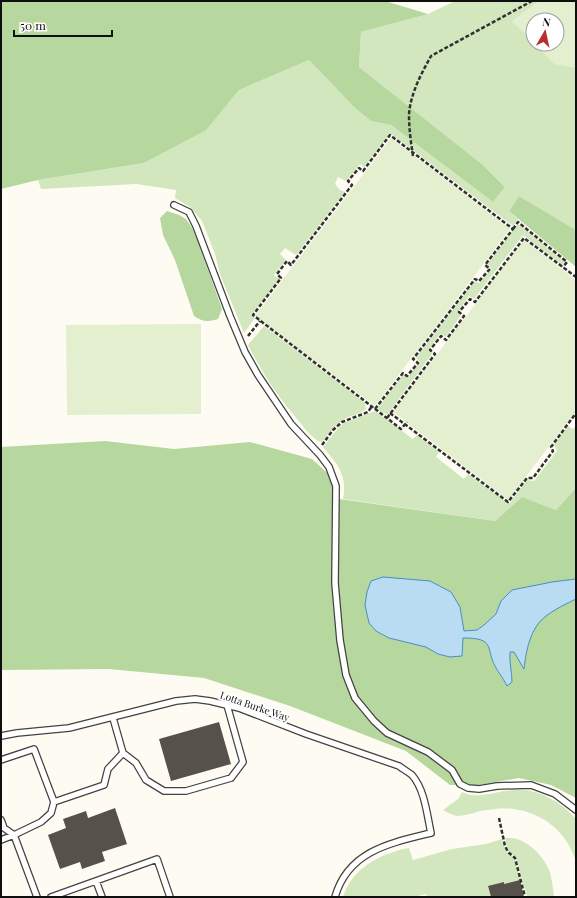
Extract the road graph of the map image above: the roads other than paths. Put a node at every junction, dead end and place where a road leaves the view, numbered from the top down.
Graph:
1 (174, 205) dead end
2 (227, 705) junction
3 (113, 718) junction
4 (1, 736) edge
5 (123, 753) junction
6 (1, 760) edge
7 (54, 802) junction
8 (576, 810) edge
9 (1, 820) edge
10 (14, 835) junction
11 (1, 840) edge
12 (96, 881) junction
13 (37, 897) edge
14 (51, 897) edge
15 (102, 897) edge
16 (170, 897) edge
17 (334, 897) edge

1 - 8 lane
2 - 3 lane, Lotta Burke Way
2 - 5 lane
2 - 17 lane, Lotta Burke Way
3 - 4 lane, Lotta Burke Way
3 - 5 lane
5 - 7 lane
6 - 7 lane
7 - 10 lane
9 - 10 lane
10 - 11 lane
10 - 13 lane
12 - 14 lane
12 - 15 lane
12 - 16 lane

